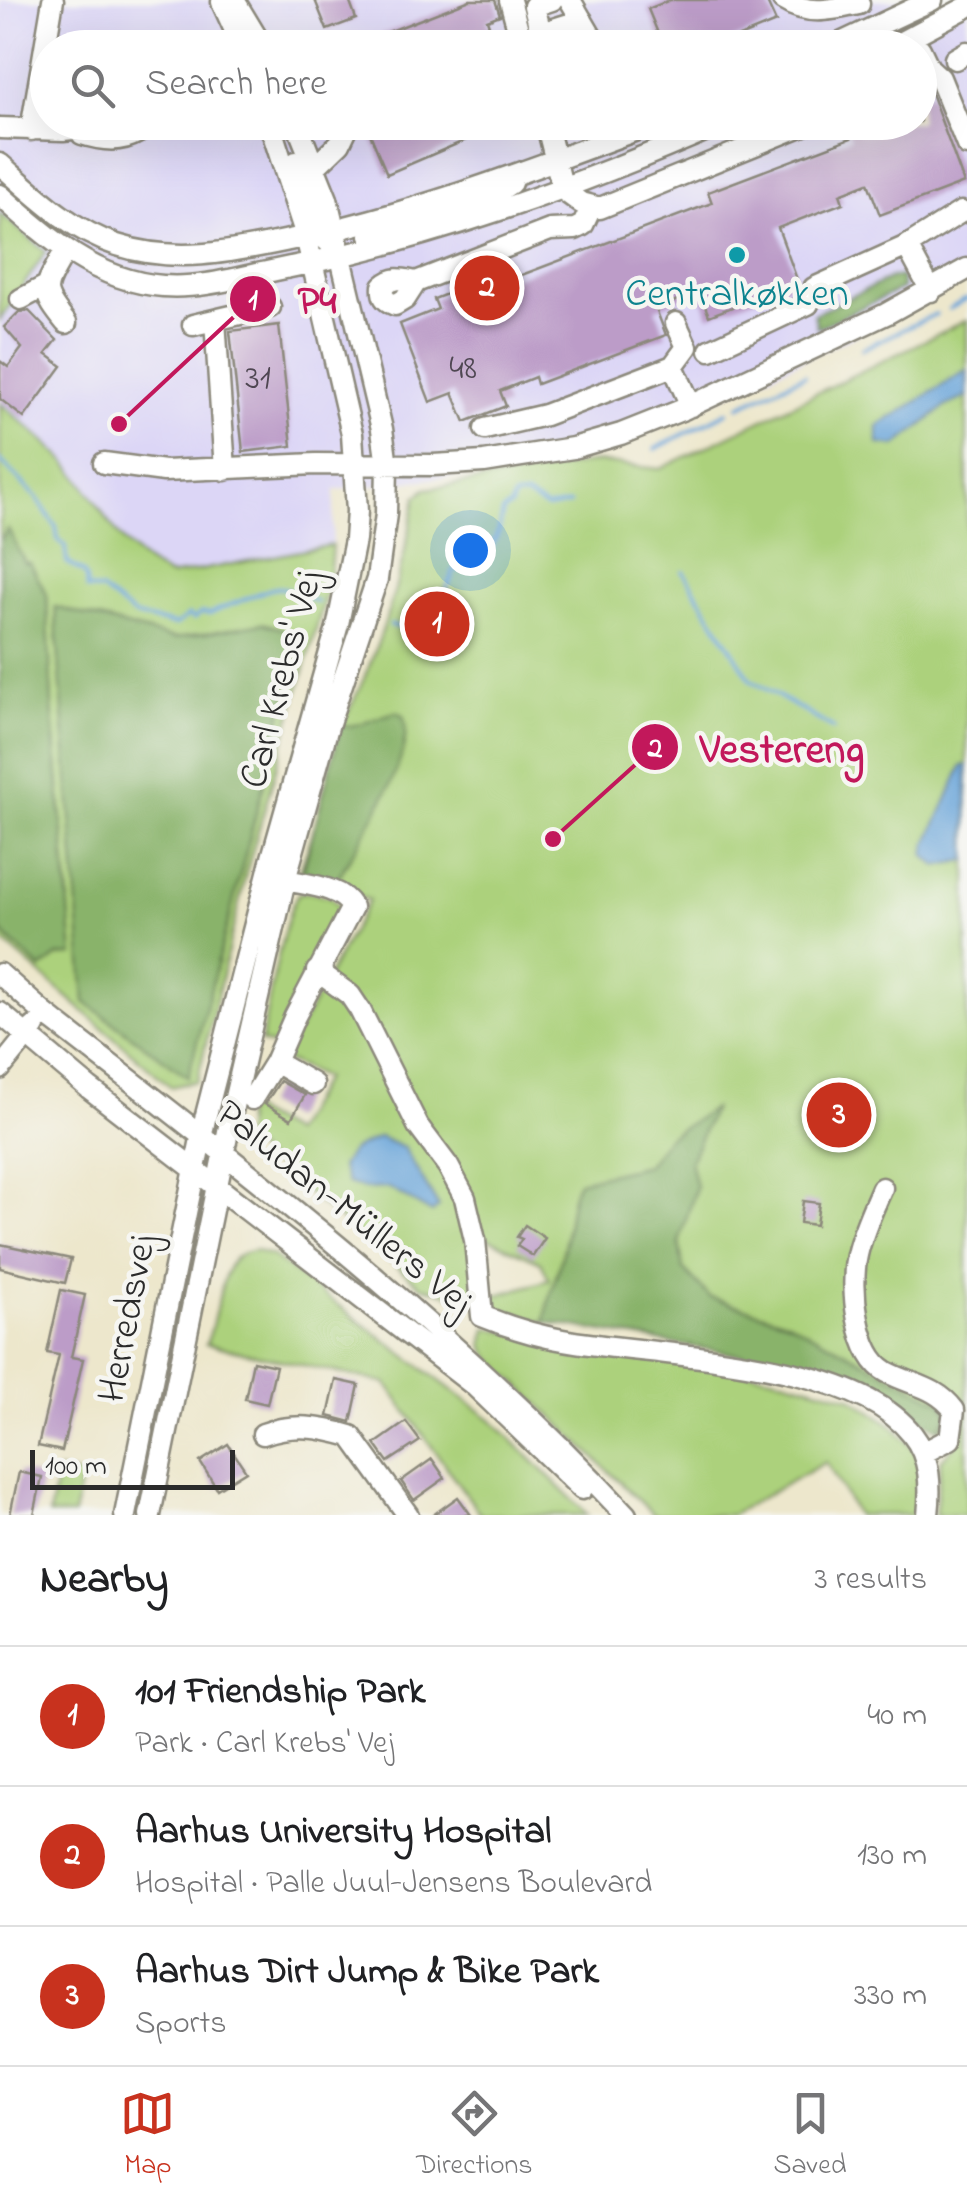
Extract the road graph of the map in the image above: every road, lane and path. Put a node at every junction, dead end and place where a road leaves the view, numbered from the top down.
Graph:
1 (52, 0) edge
2 (221, 0) edge
3 (234, 0) edge
4 (510, 0) edge
5 (552, 0) edge
6 (570, 0) edge
7 (783, 0) edge
8 (932, 0) edge
9 (858, 2) edge
10 (967, 6) edge
11 (582, 20) junction
12 (47, 30) edge
13 (235, 30) edge
14 (253, 30) edge
15 (518, 30) edge
16 (540, 30) edge
17 (550, 30) edge
18 (588, 30) edge
19 (870, 30) edge
20 (885, 30) edge
21 (937, 37) edge
22 (937, 75) edge
23 (0, 128) edge
24 (30, 130) edge
25 (287, 140) edge
26 (303, 140) edge
27 (341, 140) edge
28 (551, 140) edge
29 (610, 140) edge
30 (682, 140) edge
31 (766, 140) edge
32 (967, 145) edge
33 (557, 160) junction
34 (0, 164) edge
35 (536, 167) junction
36 (314, 168) junction
37 (563, 190) junction
38 (466, 191) junction
39 (0, 195) edge
40 (328, 204) junction
41 (591, 208) junction
42 (961, 212) dead end
43 (329, 242) junction
44 (906, 246) junction
45 (64, 252) junction
46 (311, 264) junction
47 (967, 268) edge
48 (416, 282) dead end
49 (46, 286) junction
50 (931, 291) junction
51 (21, 298) dead end
52 (270, 307) dead end
53 (215, 320) junction
54 (66, 323) dead end
55 (676, 323) dead end
56 (193, 325) dead end
57 (710, 350) dead end
58 (672, 366) junction
59 (691, 406) junction
60 (485, 429) dead end
61 (104, 462) dead end
62 (354, 464) junction
63 (387, 465) junction
64 (225, 470) junction
65 (285, 880) junction
66 (317, 972) junction
67 (0, 974) edge
68 (0, 1013) edge
69 (45, 1014) junction
70 (26, 1036) junction
71 (275, 1062) junction
72 (0, 1070) edge
73 (313, 1084) dead end
74 (252, 1099) dead end
75 (201, 1137) junction
76 (224, 1155) junction
77 (194, 1169) junction
78 (217, 1187) junction
79 (882, 1188) dead end
80 (263, 1434) dead end
81 (923, 1453) junction
82 (124, 1515) edge
83 (150, 1515) edge
84 (408, 1515) edge
85 (608, 1515) edge
86 (626, 1515) edge
87 (928, 1515) edge

1 - 12 street
2 - 13 street
3 - 14 street
4 - 15 street
5 - 16 street
6 - 11 street
7 - 9 street
8 - 20 street
9 - 19 street
10 - 21 street
11 - 17 street
11 - 18 street
22 - 32 street
23 - 24 street
25 - 43 street
26 - 36 street
27 - 36 street
28 - 33 street
29 - 33 street
30 - 37 street
31 - 41 street
33 - 35 street
33 - 37 street
34 - 43 street
35 - 38 street
35 - 43 street
36 - 40 street
37 - 41 street
37 - 43 street
38 - 40 street
38 - 43 street
39 - 45 street
40 - 43 street
41 - 48 street
42 - 44 street
43 - 46 street
43 - 46 street, Carl Krebs' Vej
43 - 63 street, Carl Krebs' Vej
44 - 50 street
44 - 57 street
45 - 46 street
45 - 49 street
46 - 62 street, Carl Krebs' Vej
47 - 50 street
49 - 51 street
49 - 54 street
50 - 59 street
52 - 53 street
53 - 56 street
53 - 64 street
55 - 58 street
58 - 59 street
58 - 60 street
59 - 63 street
61 - 64 street
62 - 63 street
62 - 64 street
62 - 75 street, Carl Krebs' Vej
63 - 65 street, Carl Krebs' Vej
65 - 66 street
65 - 76 street, Carl Krebs' Vej
66 - 71 street
66 - 81 street
67 - 69 street, Paludan-Müllers Vej
68 - 70 street, Paludan-Müllers Vej
69 - 70 street
69 - 75 street, Paludan-Müllers Vej
70 - 72 street
70 - 77 street, Paludan-Müllers Vej
71 - 73 street
71 - 74 street
75 - 76 street, Paludan-Müllers Vej
75 - 77 street, Herredsvej
76 - 78 street, Carl Krebs' Vej
76 - 86 street, Paludan-Müllers Vej
77 - 78 street, Paludan-Müllers Vej
77 - 82 street, Herredsvej
78 - 83 street, Herredsvej
78 - 85 street, Paludan-Müllers Vej
79 - 81 street
80 - 84 street
81 - 87 street

